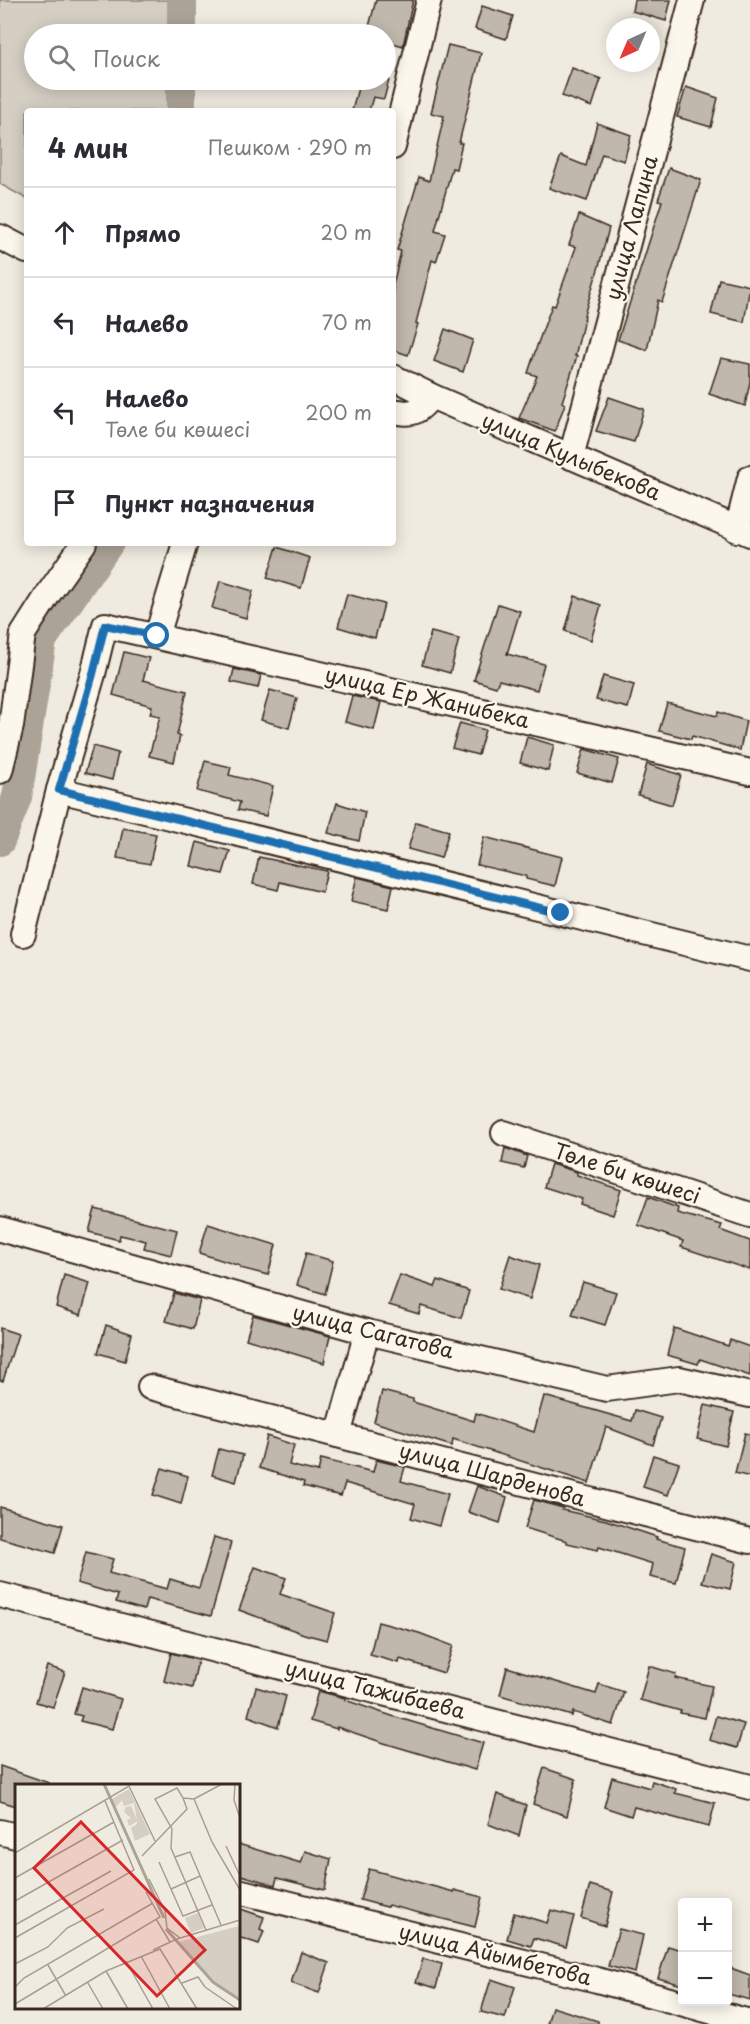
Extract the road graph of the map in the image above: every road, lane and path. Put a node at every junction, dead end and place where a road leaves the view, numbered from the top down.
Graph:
1 (429, 0) edge
2 (692, 0) edge
3 (396, 135) edge
4 (0, 237) edge
5 (24, 249) edge
6 (396, 379) edge
7 (430, 396) junction
8 (396, 411) edge
9 (571, 457) junction
10 (750, 478) edge
11 (744, 532) edge
12 (82, 546) edge
13 (184, 546) edge
14 (157, 636) junction
15 (0, 771) edge
16 (750, 772) edge
17 (59, 790) junction
18 (23, 934) dead end
19 (750, 959) edge
20 (504, 1133) dead end
21 (750, 1215) edge
22 (0, 1229) edge
23 (367, 1332) junction
24 (150, 1387) dead end
25 (750, 1395) edge
26 (338, 1435) junction
27 (750, 1541) edge
28 (0, 1595) edge
29 (750, 1787) edge
30 (0, 1832) edge
31 (15, 1836) edge
32 (240, 1891) edge
33 (750, 2022) edge

1 - 3 street
2 - 9 street, улица Лапина
4 - 5 street
6 - 7 street, улица Кулыбекова
7 - 8 street
7 - 9 street, улица Кулыбекова
9 - 11 street, улица Кулыбекова
10 - 11 street
12 - 15 street
13 - 14 street
14 - 16 street, улица Ер Жанибека
14 - 17 street, улица Ер Жанибека
17 - 18 street
17 - 19 street
20 - 21 street, Төле би көшесі
22 - 23 street, улица Сагатова
23 - 25 street, улица Сагатова
23 - 26 street
24 - 26 street, улица Шарденова
26 - 27 street, улица Шарденова
28 - 29 street, улица Тажибаева
30 - 31 street
32 - 33 street, улица Айымбетова

